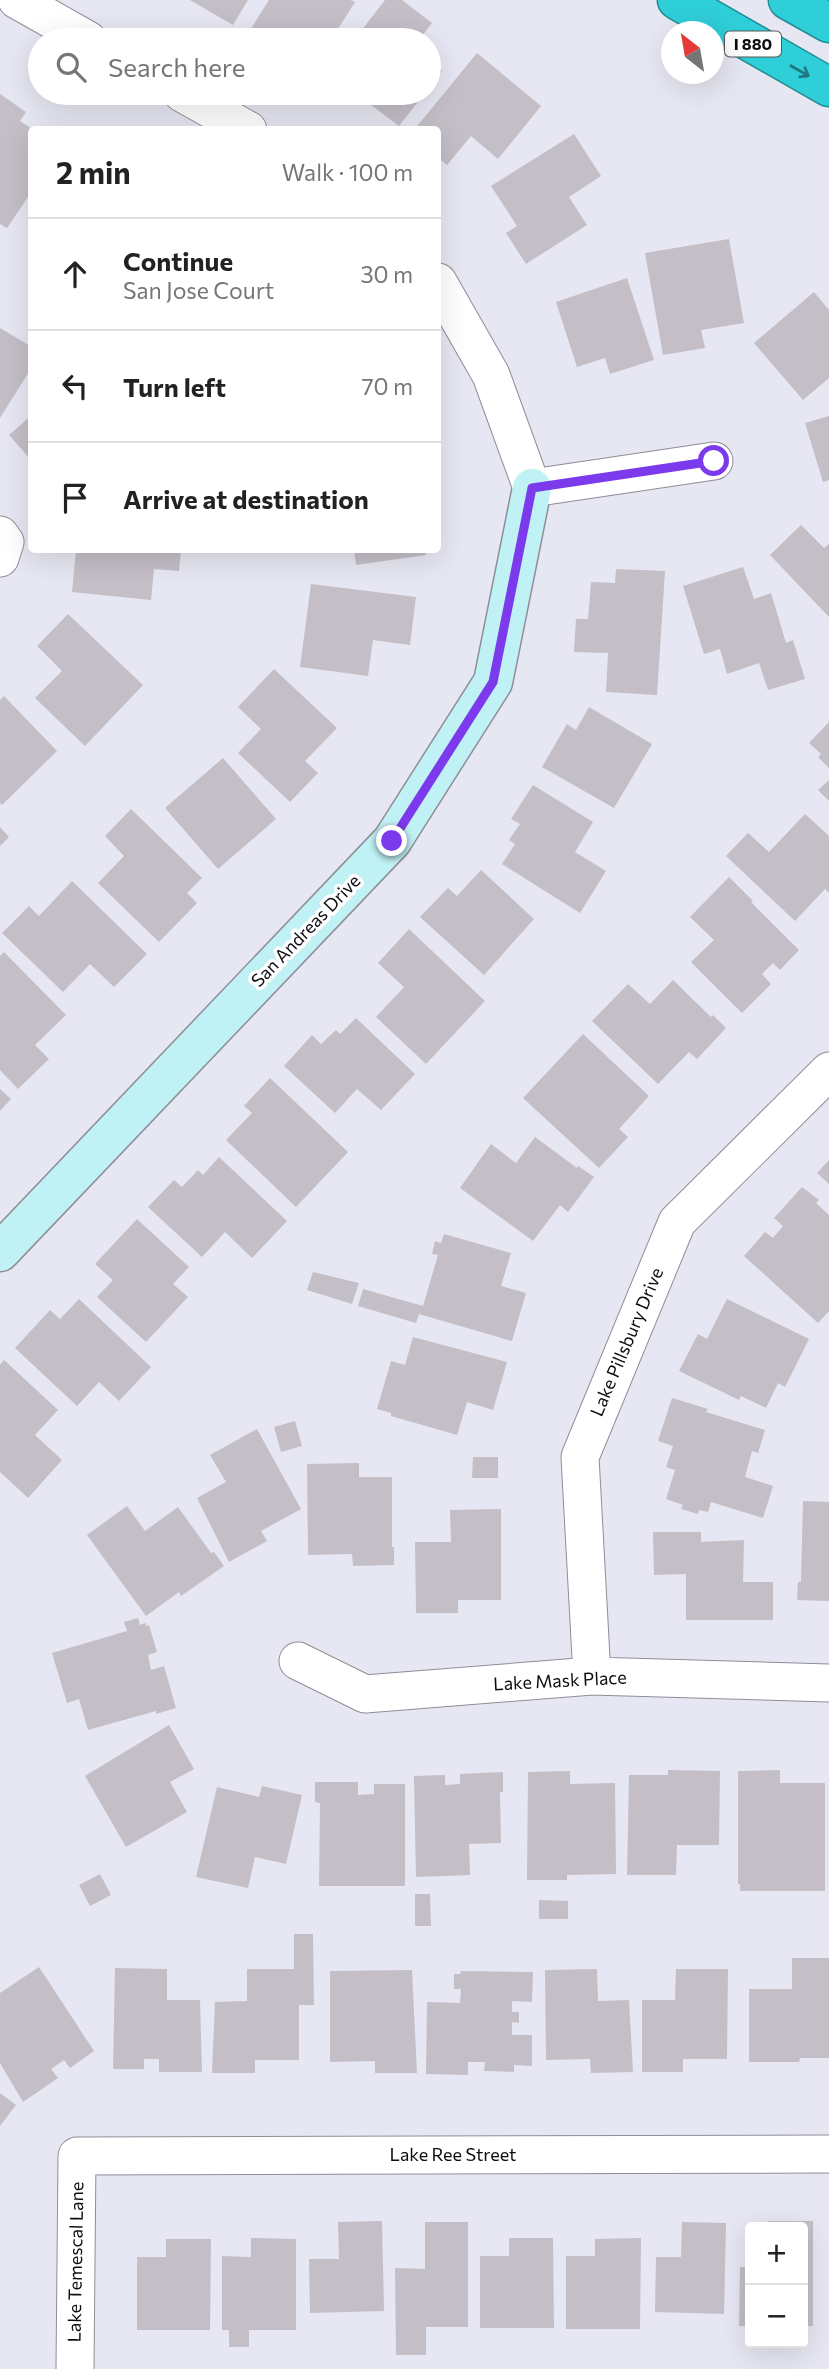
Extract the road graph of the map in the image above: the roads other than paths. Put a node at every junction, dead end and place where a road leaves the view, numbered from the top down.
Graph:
1 (17, 0) edge
2 (677, 0) edge
3 (788, 0) edge
4 (829, 23) edge
5 (67, 28) edge
6 (829, 87) edge
7 (203, 105) edge
8 (240, 126) edge
9 (441, 287) edge
10 (714, 461) dead end
11 (532, 488) junction
12 (0, 536) edge
13 (0, 558) edge
14 (829, 1070) edge
15 (0, 1252) edge
16 (298, 1661) dead end
17 (592, 1676) junction
18 (829, 1683) edge
19 (829, 2154) edge
20 (77, 2156) joint
21 (75, 2369) edge

1 - 5 street
2 -> 6 highway, I 880
3 - 4 highway
7 - 8 street
9 - 11 street
10 - 11 street
11 - 15 street, San Andreas Drive
12 - 13 street
14 - 17 street, Lake Pillsbury Drive
16 - 17 street, Lake Mask Place
17 - 18 street, Lake Mask Place
19 - 20 street, Lake Ree Street
20 - 21 street, Lake Temescal Lane

